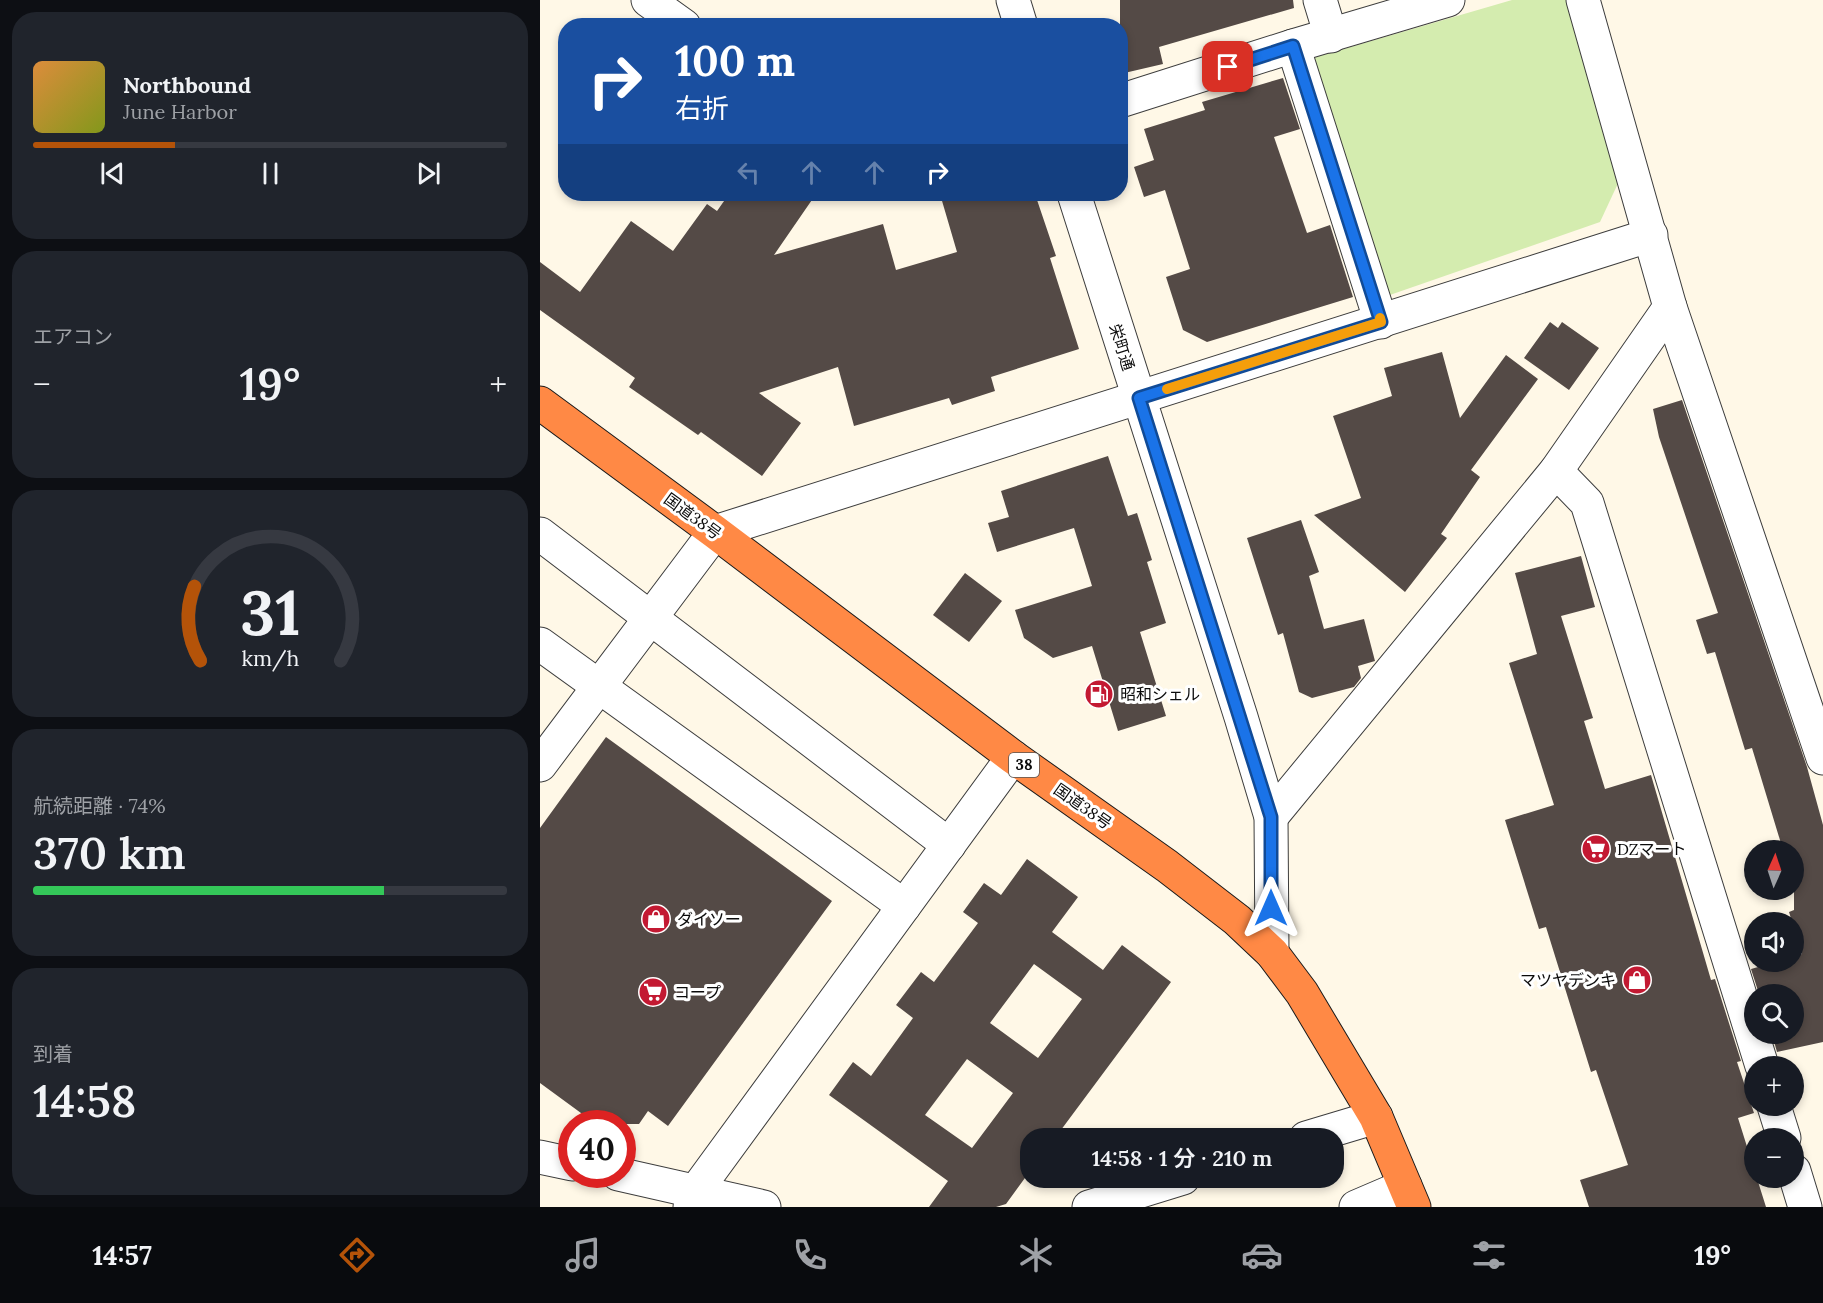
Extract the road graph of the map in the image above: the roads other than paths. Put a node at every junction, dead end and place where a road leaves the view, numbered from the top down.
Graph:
1 (648, 0) edge
2 (1013, 0) edge
3 (1320, 0) edge
4 (1448, 0) edge
5 (1583, 0) edge
6 (673, 18) edge
7 (1019, 18) edge
8 (1331, 36) junction
9 (1293, 46) junction
10 (1128, 98) edge
11 (1076, 201) edge
12 (1652, 235) junction
13 (1671, 307) junction
14 (1381, 322) junction
15 (1139, 398) junction
16 (540, 403) edge
17 (1556, 471) junction
18 (715, 532) junction
19 (540, 534) edge
20 (650, 618) junction
21 (540, 644) edge
22 (598, 687) junction
23 (1013, 757) junction
24 (1823, 758) edge
25 (540, 765) edge
26 (1271, 817) junction
27 (949, 845) junction
28 (904, 906) junction
29 (1272, 953) junction
30 (1759, 1056) edge
31 (1376, 1117) junction
32 (1339, 1128) edge
33 (540, 1157) edge
34 (558, 1161) edge
35 (636, 1180) edge
36 (1151, 1188) edge
37 (1799, 1188) edge
38 (1409, 1196) edge
39 (693, 1200) edge
40 (764, 1207) edge
41 (1089, 1207) edge
42 (1356, 1207) edge
43 (1805, 1207) edge

1 - 6 street
2 - 7 street
3 - 8 street
4 - 8 street
5 - 12 street
8 - 9 street
9 - 10 street
9 - 14 street
11 - 15 street, 栄町通
12 - 13 street
12 - 14 street
13 - 17 street
13 - 24 street
14 - 15 street
15 - 18 street
15 - 26 street, 栄町通
16 - 18 highway, 国道38号 / 38
17 - 26 street
17 - 30 street
18 - 20 street
18 - 23 highway, 国道38号 / 38
19 - 20 street
20 - 22 street
20 - 27 street
21 - 22 street
22 - 25 street
22 - 28 street
23 - 27 street
23 - 29 highway, 国道38号 / 38
26 - 29 street, 栄町通
27 - 28 street
28 - 39 street
29 - 31 highway, 国道38号 / 38
31 - 32 street
31 - 38 highway, 国道38号 / 38
33 - 34 street
35 - 39 street
36 - 41 street
37 - 43 street
38 - 42 street
39 - 40 street

